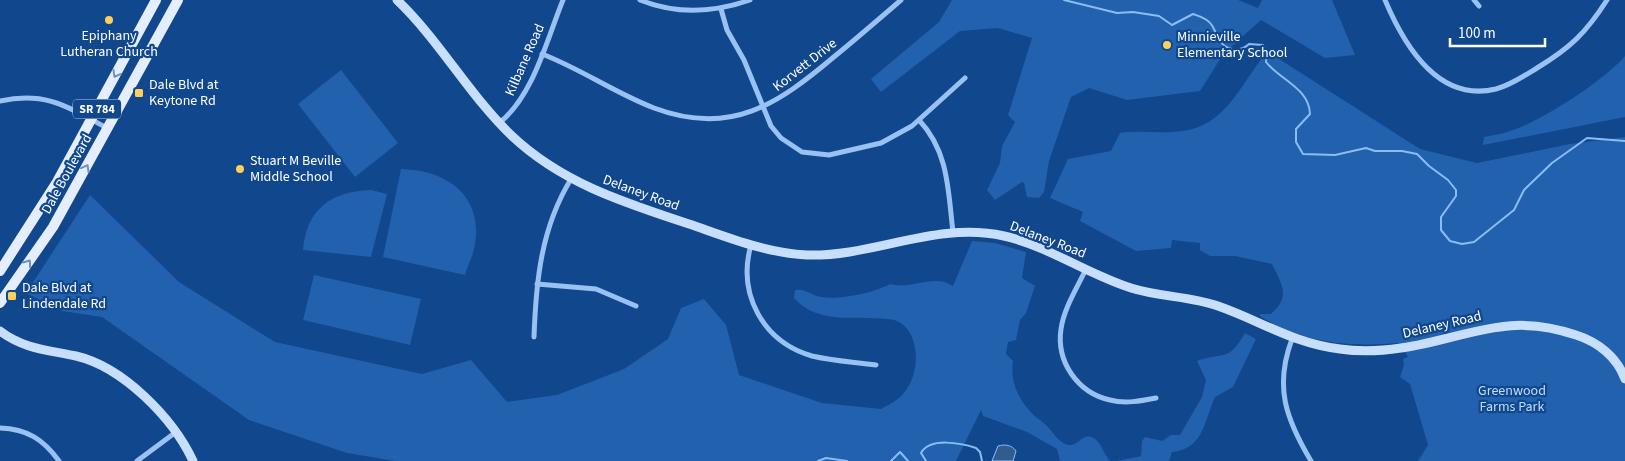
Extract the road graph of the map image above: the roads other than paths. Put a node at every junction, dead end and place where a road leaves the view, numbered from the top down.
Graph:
1 (156, 0) edge
2 (178, 0) edge
3 (397, 0) edge
4 (563, 0) edge
5 (640, 0) edge
6 (750, 0) edge
7 (901, 0) edge
8 (1385, 0) edge
9 (1474, 0) edge
10 (1607, 0) edge
11 (1478, 6) dead end
12 (721, 9) junction
13 (542, 54) junction
14 (965, 78) dead end
15 (0, 101) edge
16 (763, 108) junction
17 (92, 119) junction
18 (919, 120) junction
19 (499, 123) junction
20 (108, 128) junction
21 (570, 179) junction
22 (953, 232) junction
23 (751, 245) junction
24 (1086, 269) junction
25 (0, 271) edge
26 (538, 284) junction
27 (0, 303) edge
28 (636, 306) dead end
29 (0, 331) edge
30 (534, 337) dead end
31 (1292, 339) junction
32 (876, 365) dead end
33 (1625, 379) edge
34 (1156, 398) dead end
35 (0, 428) edge
36 (176, 432) junction
37 (59, 461) edge
38 (137, 461) edge
39 (193, 461) edge
40 (1311, 461) edge

1 -> 17 main road, Dale Boulevard / SR 784
2 - 20 main road, Dale Boulevard / SR 784
3 - 19 street, Delaney Road
4 - 13 street, Kilbane Road
5 - 12 street
6 - 12 street
7 - 16 street, Korvett Drive
8 - 10 street
9 - 11 street
12 - 16 street
13 - 16 street, Korvett Drive
13 - 19 street, Kilbane Road
14 - 18 street
15 - 17 street
16 - 18 street
17 - 20 street
17 - 25 main road, Dale Boulevard / SR 784
18 - 22 street
19 - 21 street, Delaney Road
27 -> 20 main road, Dale Boulevard / SR 784
21 - 23 street, Delaney Road
21 - 26 street
22 - 23 street, Delaney Road
22 - 24 street, Delaney Road
23 - 32 street
24 - 31 street, Delaney Road
24 - 34 street
26 - 28 street
26 - 30 street
29 - 36 street
31 - 33 street, Delaney Road
31 - 40 street
35 - 37 street
36 - 38 street
36 - 39 street

